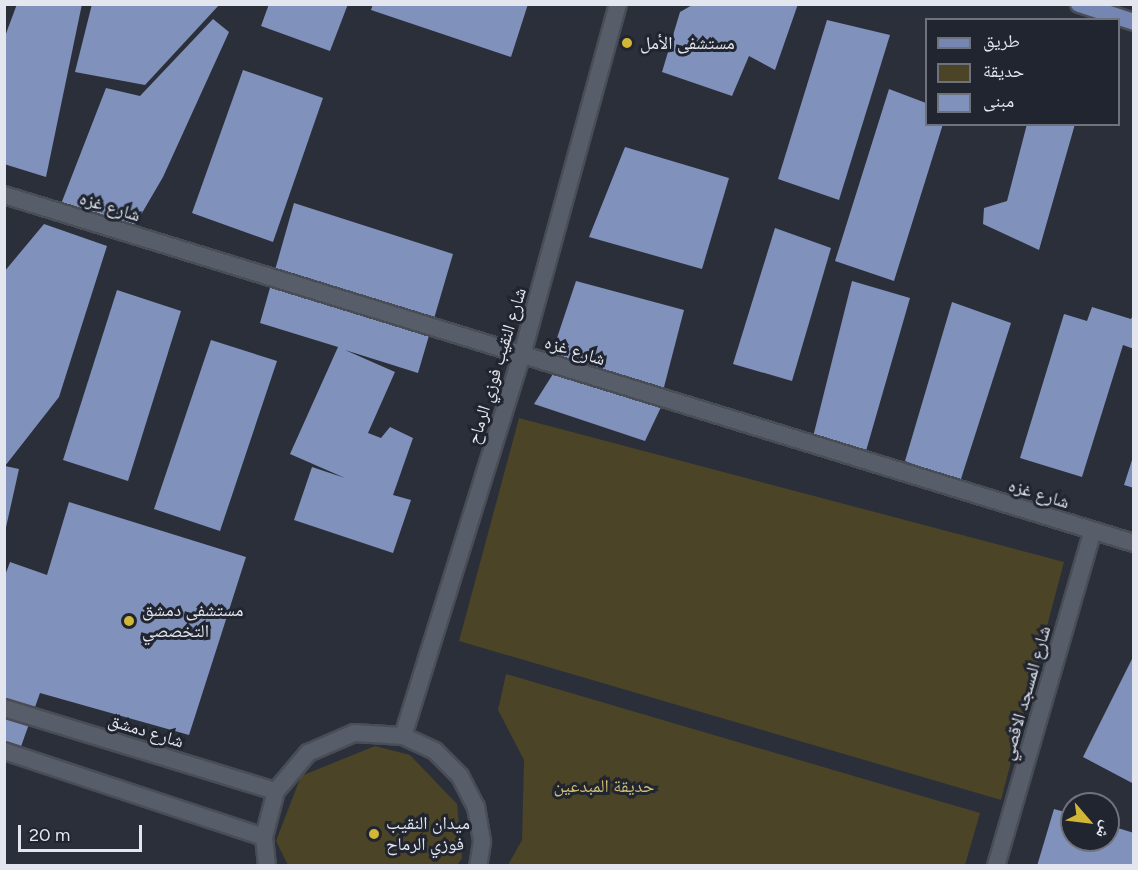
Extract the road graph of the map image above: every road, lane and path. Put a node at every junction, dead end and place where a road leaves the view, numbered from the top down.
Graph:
1 (618, 4) edge
2 (1079, 4) edge
3 (1134, 22) edge
4 (4, 195) edge
5 (522, 355) junction
6 (1093, 531) junction
7 (1134, 543) edge
8 (4, 708) edge
9 (403, 736) junction
10 (4, 751) edge
11 (276, 791) junction
12 (264, 837) junction
13 (267, 866) edge
14 (478, 866) edge
15 (996, 866) edge

1 - 5 street, شارع النقيب فوزي الرماح
2 - 3 main road
4 - 5 street, شارع غزه
5 - 6 street, شارع غزه
5 - 9 street, شارع النقيب فوزي الرماح
6 - 7 street, شارع غزه
6 - 15 street, شارع المسجد الاقصي
8 - 11 street, شارع دمشق
9 - 11 street
9 - 14 street
10 - 12 street
11 - 12 street
12 - 13 street

